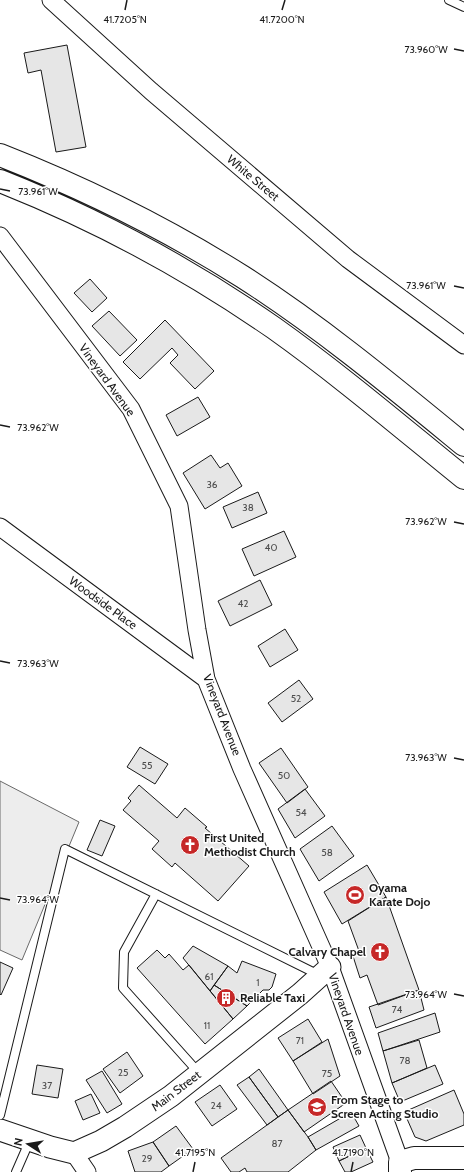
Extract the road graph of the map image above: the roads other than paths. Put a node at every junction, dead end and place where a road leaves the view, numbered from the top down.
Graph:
1 (51, 0) edge
2 (449, 0) edge
3 (464, 7) edge
4 (0, 155) edge
5 (0, 181) edge
6 (0, 236) edge
7 (464, 345) edge
8 (464, 445) edge
9 (464, 478) edge
10 (0, 527) edge
11 (206, 679) junction
12 (156, 894) junction
13 (325, 971) junction
14 (200, 1073) junction
15 (0, 1115) edge
16 (0, 1130) edge
17 (30, 1140) junction
18 (74, 1153) junction
19 (464, 1158) edge
20 (400, 1167) edge
21 (16, 1172) edge
22 (87, 1172) edge

1 - 7 street, White Street
2 - 3 lane
4 - 8 main road
5 - 9 main road
6 - 11 street, Vineyard Avenue
10 - 11 street, Woodside Place
11 - 13 street, Vineyard Avenue
12 - 13 lane
12 - 14 lane
12 - 15 lane
13 - 14 street, Main Street
13 - 20 street, Vineyard Avenue
14 - 18 street, Main Street
16 - 17 street
17 - 18 street
17 - 21 lane
18 - 22 street
19 - 20 main road

